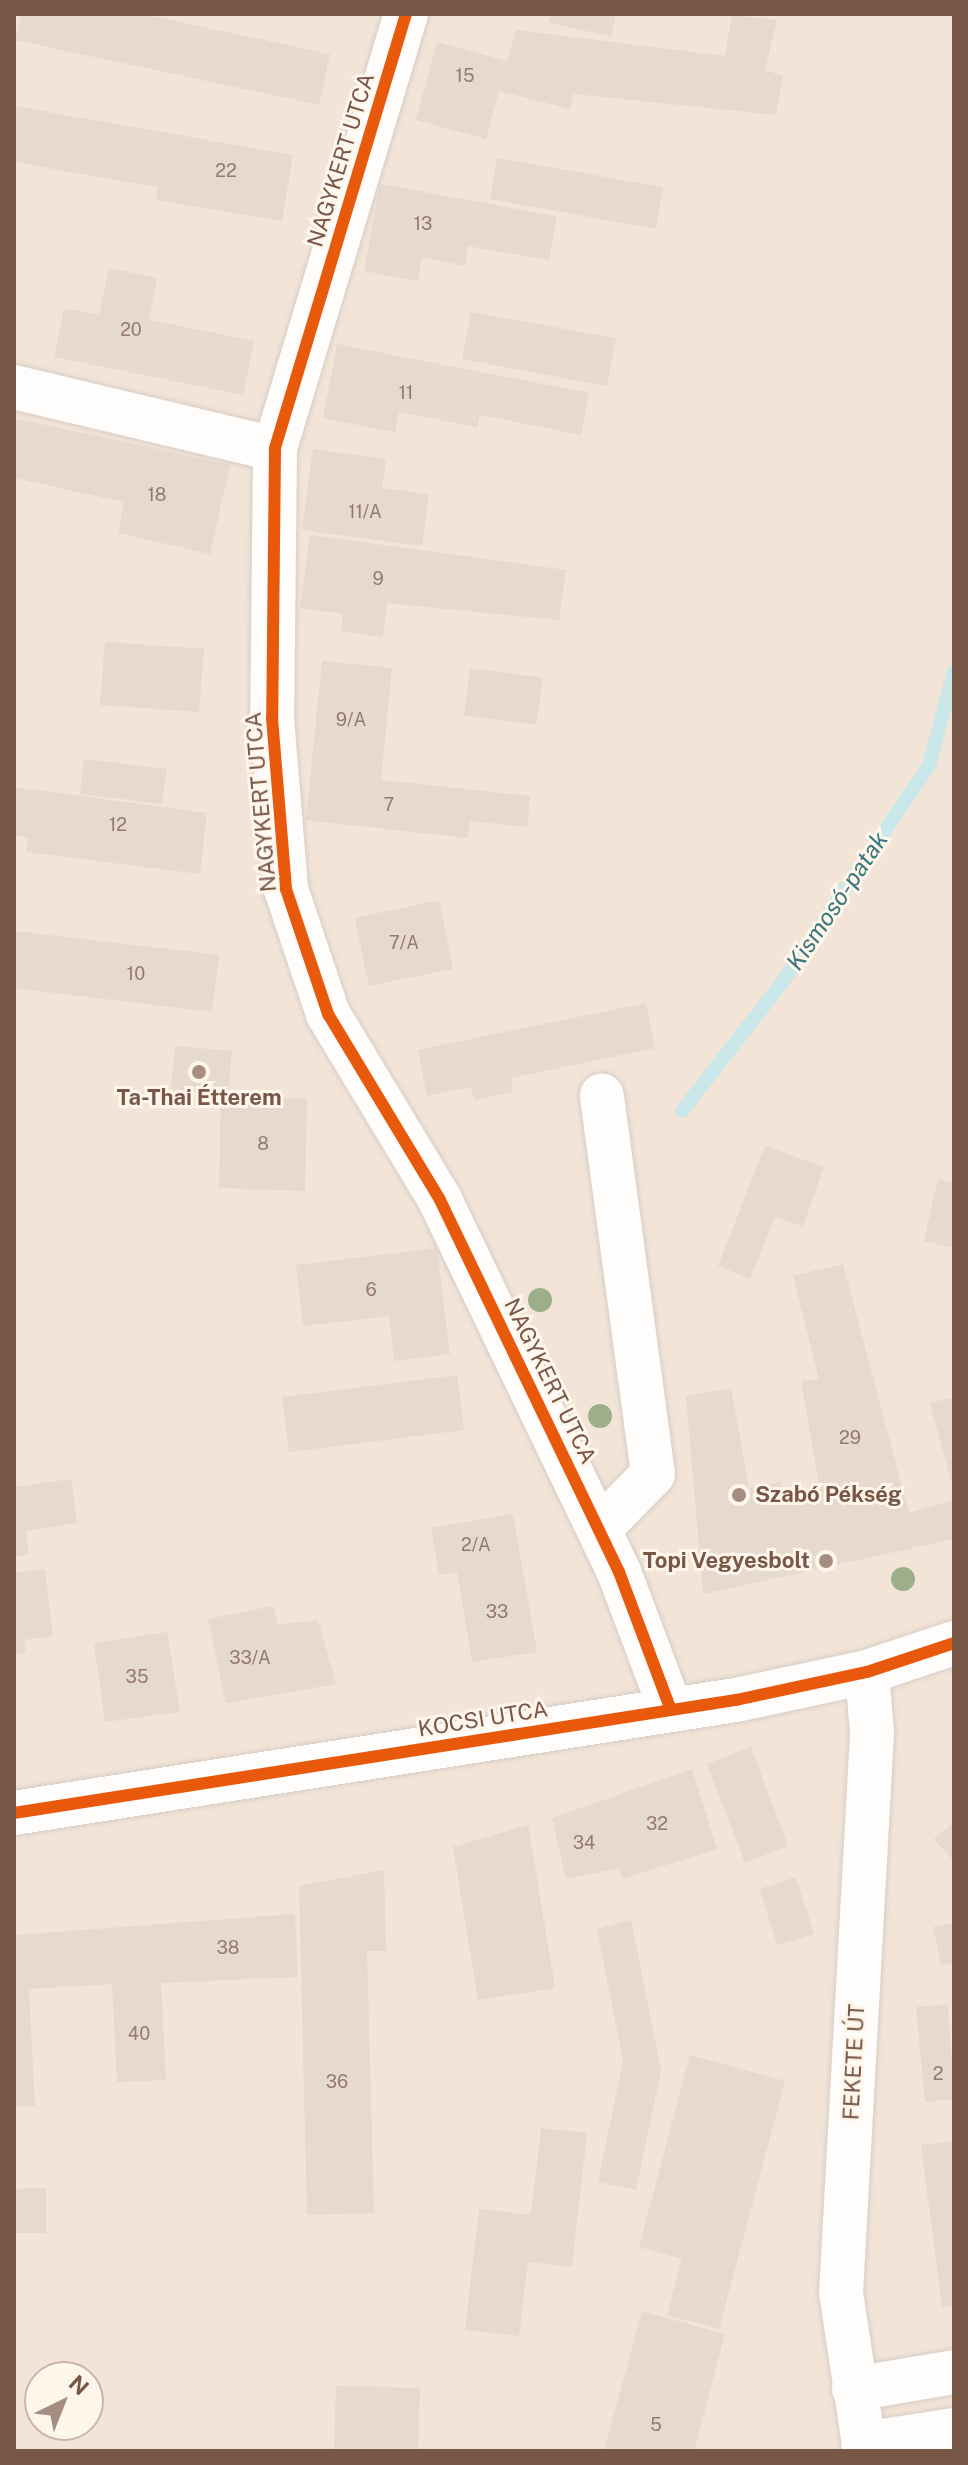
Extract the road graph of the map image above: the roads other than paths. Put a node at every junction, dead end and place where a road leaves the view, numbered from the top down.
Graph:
1 (406, 14) edge
2 (14, 387) edge
3 (275, 449) junction
4 (602, 1095) dead end
5 (599, 1529) junction
6 (954, 1643) edge
7 (867, 1672) junction
8 (671, 1710) junction
9 (14, 1813) edge
10 (954, 2372) edge
11 (854, 2389) junction
12 (954, 2430) edge
13 (864, 2447) edge

1 - 3 street, NAGYKERT UTCA
2 - 3 street
3 - 5 street, NAGYKERT UTCA
4 - 5 street
5 - 8 street, NAGYKERT UTCA
6 - 7 street, KOCSI UTCA
7 - 8 street, KOCSI UTCA
7 - 11 street, FEKETE ÚT
8 - 9 street, KOCSI UTCA
10 - 11 street
11 - 13 street, FEKETE ÚT
12 - 13 street

